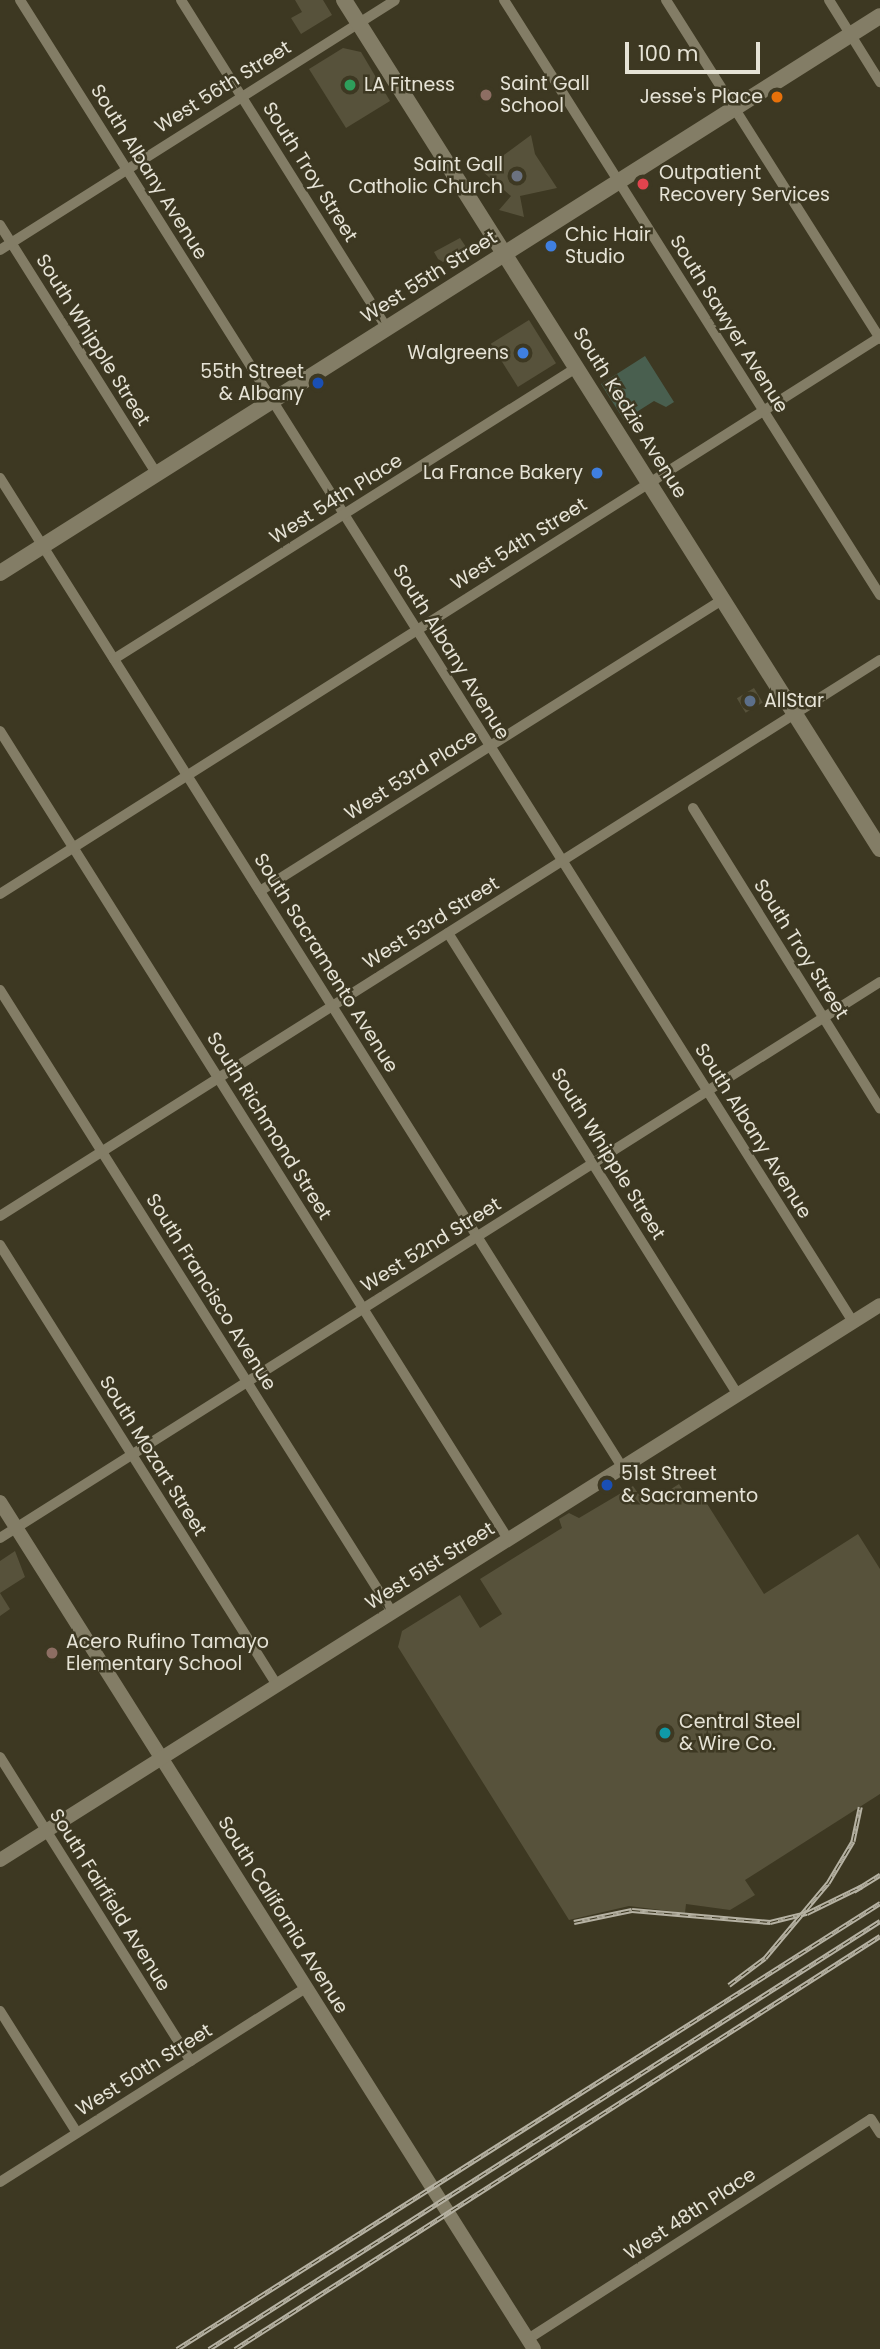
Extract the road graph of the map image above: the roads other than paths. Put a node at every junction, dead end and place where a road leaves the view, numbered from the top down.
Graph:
1 (20, 0) edge
2 (181, 0) edge
3 (344, 0) edge
4 (395, 0) edge
5 (504, 0) edge
6 (666, 0) edge
7 (829, 0) edge
8 (880, 16) edge
9 (358, 23) junction
10 (850, 35) junction
11 (880, 82) edge
12 (242, 96) junction
13 (734, 108) junction
14 (127, 169) junction
15 (619, 181) junction
16 (0, 225) edge
17 (11, 243) junction
18 (0, 250) edge
19 (504, 254) junction
20 (387, 328) junction
21 (880, 338) edge
22 (576, 368) junction
23 (272, 401) junction
24 (764, 411) junction
25 (157, 474) junction
26 (0, 478) edge
27 (649, 483) junction
28 (344, 514) junction
29 (43, 546) junction
30 (0, 573) edge
31 (880, 595) edge
32 (722, 600) junction
33 (417, 630) junction
34 (114, 659) junction
35 (880, 660) edge
36 (794, 714) junction
37 (0, 731) edge
38 (490, 746) junction
39 (187, 775) junction
40 (693, 808) dead end
41 (73, 848) junction
42 (880, 849) edge
43 (562, 860) junction
44 (260, 891) junction
45 (0, 894) edge
46 (448, 933) junction
47 (880, 982) edge
48 (0, 990) edge
49 (332, 1006) junction
50 (823, 1018) junction
51 (218, 1078) junction
52 (707, 1091) junction
53 (880, 1108) edge
54 (102, 1151) junction
55 (593, 1163) junction
56 (0, 1216) edge
57 (477, 1236) junction
58 (0, 1245) edge
59 (880, 1305) edge
60 (363, 1308) junction
61 (853, 1322) junction
62 (247, 1382) junction
63 (738, 1395) junction
64 (132, 1454) junction
65 (622, 1467) junction
66 (0, 1502) edge
67 (16, 1528) junction
68 (0, 1538) edge
69 (508, 1539) junction
70 (392, 1612) junction
71 (277, 1685) junction
72 (0, 1757) edge
73 (161, 1758) junction
74 (46, 1830) junction
75 (0, 1860) edge
76 (306, 1988) junction
77 (0, 2011) edge
78 (191, 2061) junction
79 (77, 2133) junction
80 (880, 2133) edge
81 (0, 2182) edge
82 (531, 2344) edge

1 - 14 street, South Albany Avenue
2 - 12 street, South Troy Street
3 - 9 main road, South Kedzie Avenue
4 - 9 street, West 56th Street
5 - 15 street, South Sawyer Avenue
6 - 13 street
7 - 10 street
8 - 10 main road, West 55th Street
9 - 12 street, West 56th Street
9 - 19 main road, South Kedzie Avenue
10 - 11 street
10 - 13 main road, West 55th Street
12 - 14 street, West 56th Street
12 - 20 street, South Troy Street
13 - 15 main road, West 55th Street
13 - 21 street
14 - 17 street, West 56th Street
14 - 23 street, South Albany Avenue
15 - 19 main road, West 55th Street
15 - 24 street, South Sawyer Avenue
16 - 17 street, South Whipple Street
17 - 18 street, West 56th Street
17 - 25 street, South Whipple Street
19 - 20 main road, West 55th Street
19 - 22 main road, South Kedzie Avenue
20 - 23 main road, West 55th Street
21 - 24 street, West 54th Street
22 - 27 main road, South Kedzie Avenue
22 - 28 street, West 54th Place
23 - 25 main road, West 55th Street
23 - 28 street, South Albany Avenue
24 - 27 street, West 54th Street
24 - 31 street, South Sawyer Avenue
25 - 29 main road, West 55th Street
26 - 29 street, South Sacramento Avenue
27 - 32 main road, South Kedzie Avenue
27 - 33 street, West 54th Street
28 - 33 street, South Albany Avenue
28 - 34 street, West 54th Place
29 - 30 main road, West 55th Street
29 - 34 street, South Sacramento Avenue
32 - 36 main road, South Kedzie Avenue
32 - 38 street, West 53rd Place
33 - 38 street, South Albany Avenue
33 - 39 street, West 54th Street
34 - 39 street, South Sacramento Avenue
35 - 36 street, West 53rd Street
36 - 42 main road, South Kedzie Avenue
36 - 43 street, West 53rd Street
37 - 41 street, South Richmond Street
38 - 43 street, South Albany Avenue
38 - 44 street, West 53rd Place
39 - 41 street, West 54th Street
39 - 44 street, South Sacramento Avenue
40 - 50 street, South Troy Street
41 - 45 street, West 54th Street
41 - 51 street, South Richmond Street
43 - 46 street, West 53rd Street
43 - 52 street, South Albany Avenue
44 - 49 street, South Sacramento Avenue
46 - 49 street, West 53rd Street
46 - 55 street, South Whipple Street
47 - 50 street, West 52nd Street
48 - 54 street, South Francisco Avenue
49 - 51 street, West 53rd Street
49 - 57 street, South Sacramento Avenue
50 - 52 street, West 52nd Street
50 - 53 street, South Troy Street
51 - 54 street, West 53rd Street
51 - 60 street, South Richmond Street
52 - 55 street, West 52nd Street
52 - 61 street, South Albany Avenue
54 - 56 street, West 53rd Street
54 - 62 street, South Francisco Avenue
55 - 57 street, West 52nd Street
55 - 63 street, South Whipple Street
57 - 60 street, West 52nd Street
57 - 65 street, South Sacramento Avenue
58 - 64 street, South Mozart Street
59 - 61 street, West 51st Street
60 - 62 street, West 52nd Street
60 - 69 street, South Richmond Street
61 - 63 street, West 51st Street
62 - 64 street, West 52nd Street
62 - 70 street, South Francisco Avenue
63 - 65 street, West 51st Street
64 - 67 street, West 52nd Street
64 - 71 street, South Mozart Street
65 - 69 street, West 51st Street
66 - 67 street, South California Avenue
67 - 68 street, West 52nd Street
67 - 73 street, South California Avenue
69 - 70 street, West 51st Street
70 - 71 street, West 51st Street
71 - 73 street, West 51st Street
72 - 74 street, South Fairfield Avenue
73 - 74 street, West 51st Street
73 - 76 street, South California Avenue
74 - 75 street, West 51st Street
74 - 78 street, South Fairfield Avenue
76 - 78 street, West 50th Street
76 - 82 street, South California Avenue
77 - 79 street
78 - 79 street, West 50th Street
79 - 81 street, West 50th Street
80 - 82 street, West 48th Place

